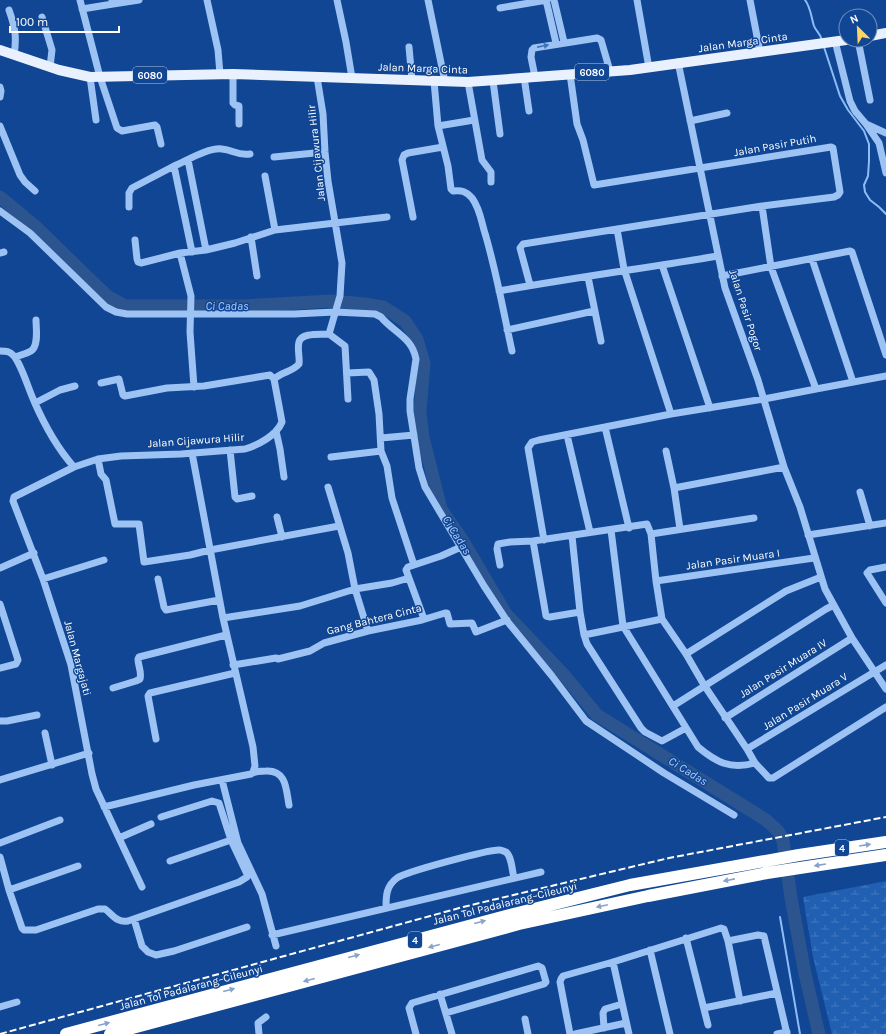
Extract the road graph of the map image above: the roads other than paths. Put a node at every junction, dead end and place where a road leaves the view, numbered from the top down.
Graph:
1 (80, 0) edge
2 (139, 0) edge
3 (207, 0) edge
4 (337, 0) edge
5 (428, 0) edge
6 (547, 0) edge
7 (554, 0) edge
8 (637, 0) edge
9 (750, 0) edge
10 (113, 2) edge
11 (514, 3) edge
12 (500, 8) dead end
13 (9, 10) dead end
14 (82, 10) junction
15 (42, 17) dead end
16 (838, 41) edge
17 (827, 42) junction
18 (560, 43) junction
19 (409, 47) dead end
20 (860, 48) edge
21 (0, 50) edge
22 (760, 52) junction
23 (14, 55) junction
24 (678, 62) junction
25 (50, 67) junction
26 (649, 68) junction
27 (610, 70) junction
28 (220, 74) junction
29 (233, 74) junction
30 (570, 74) junction
31 (95, 77) junction
32 (311, 77) junction
33 (524, 77) junction
34 (535, 77) junction
35 (358, 78) junction
36 (412, 80) junction
37 (434, 81) junction
38 (493, 81) junction
39 (445, 82) junction
40 (468, 82) junction
41 (0, 87) edge
42 (0, 97) edge
43 (870, 100) dead end
44 (529, 111) dead end
45 (727, 113) dead end
46 (96, 120) dead end
47 (474, 120) junction
48 (690, 121) junction
49 (239, 124) dead end
50 (866, 124) junction
51 (0, 126) edge
52 (438, 126) junction
53 (886, 133) edge
54 (500, 134) dead end
55 (882, 142) edge
56 (161, 144) dead end
57 (443, 147) junction
58 (325, 152) junction
59 (250, 154) dead end
60 (274, 157) dead end
61 (188, 160) junction
62 (174, 166) junction
63 (700, 168) junction
64 (886, 173) edge
65 (265, 176) dead end
66 (491, 182) dead end
67 (35, 191) dead end
68 (762, 206) junction
69 (129, 207) dead end
70 (0, 211) edge
71 (710, 215) junction
72 (387, 217) dead end
73 (413, 217) dead end
74 (336, 223) junction
75 (617, 229) junction
76 (276, 230) junction
77 (250, 237) junction
78 (135, 240) dead end
79 (206, 250) junction
80 (192, 252) junction
81 (180, 253) junction
82 (718, 256) junction
83 (812, 259) junction
84 (662, 265) junction
85 (771, 267) junction
86 (624, 270) junction
87 (257, 276) dead end
88 (722, 276) junction
89 (588, 277) junction
90 (530, 285) junction
91 (499, 291) junction
92 (336, 311) junction
93 (594, 311) junction
94 (190, 312) junction
95 (36, 320) dead end
96 (507, 330) junction
97 (329, 334) junction
98 (601, 341) dead end
99 (0, 351) edge
100 (512, 351) dead end
101 (886, 355) edge
102 (15, 357) junction
103 (347, 373) junction
104 (886, 376) edge
105 (274, 379) junction
106 (853, 382) junction
107 (101, 383) dead end
108 (75, 386) dead end
109 (194, 387) junction
110 (816, 389) junction
111 (348, 399) dead end
112 (764, 399) junction
113 (34, 403) junction
114 (710, 408) junction
115 (671, 414) junction
116 (605, 427) junction
117 (276, 431) junction
118 (414, 434) junction
119 (567, 435) junction
120 (381, 438) junction
121 (230, 450) junction
122 (382, 451) junction
123 (666, 451) dead end
124 (192, 453) junction
125 (331, 457) dead end
126 (98, 460) junction
127 (74, 467) junction
128 (784, 467) junction
129 (284, 477) dead end
130 (328, 487) dead end
131 (674, 488) junction
132 (860, 492) dead end
133 (252, 496) dead end
134 (277, 517) dead end
135 (754, 518) dead end
136 (886, 523) edge
137 (339, 526) junction
138 (870, 526) junction
139 (629, 528) junction
140 (680, 529) junction
141 (611, 530) junction
142 (590, 532) junction
143 (651, 534) junction
144 (808, 535) junction
145 (572, 536) junction
146 (282, 537) junction
147 (544, 540) junction
148 (534, 541) junction
149 (461, 548) junction
150 (210, 550) junction
151 (34, 553) junction
152 (814, 558) junction
153 (104, 560) dead end
154 (500, 564) dead end
155 (414, 565) junction
156 (886, 567) edge
157 (0, 568) edge
158 (821, 577) junction
159 (409, 578) junction
160 (43, 579) junction
161 (158, 579) dead end
162 (656, 581) junction
163 (356, 588) junction
164 (219, 600) junction
165 (886, 603) edge
166 (0, 604) edge
167 (834, 605) junction
168 (580, 612) junction
169 (223, 618) junction
170 (424, 619) junction
171 (662, 619) junction
172 (507, 620) junction
173 (623, 626) junction
174 (368, 631) junction
175 (226, 635) junction
176 (584, 635) junction
177 (852, 638) junction
178 (686, 654) junction
179 (233, 664) junction
180 (886, 665) edge
181 (0, 668) edge
182 (875, 671) junction
183 (235, 673) junction
184 (704, 686) junction
185 (112, 688) dead end
186 (886, 689) edge
187 (673, 706) junction
188 (886, 707) edge
189 (37, 715) dead end
190 (725, 718) junction
191 (0, 721) edge
192 (686, 728) junction
193 (45, 733) dead end
194 (156, 739) dead end
195 (747, 749) junction
196 (88, 753) junction
197 (755, 763) junction
198 (52, 765) junction
199 (253, 772) junction
200 (0, 780) edge
201 (222, 780) junction
202 (288, 805) dead end
203 (104, 807) junction
204 (734, 815) dead end
205 (161, 817) dead end
206 (60, 820) dead end
207 (151, 824) dead end
208 (119, 838) junction
209 (231, 840) junction
210 (886, 842) edge
211 (0, 843) edge
212 (886, 855) edge
213 (0, 857) edge
214 (170, 861) dead end
215 (78, 866) dead end
216 (767, 867) junction
217 (541, 872) dead end
218 (514, 878) junction
219 (142, 887) dead end
220 (9, 890) junction
221 (386, 908) junction
222 (134, 919) junction
223 (247, 927) dead end
224 (272, 935) junction
225 (686, 938) junction
226 (728, 941) junction
227 (276, 946) dead end
228 (650, 950) junction
229 (613, 962) junction
230 (777, 993) junction
231 (440, 994) junction
232 (740, 1001) junction
233 (17, 1002) dead end
234 (622, 1004) junction
235 (0, 1007) edge
236 (704, 1008) junction
237 (446, 1013) junction
238 (266, 1017) dead end
239 (525, 1019) dead end
240 (626, 1023) junction
241 (708, 1025) dead end
242 (604, 1028) junction
243 (787, 1033) edge
244 (66, 1034) edge
245 (110, 1034) edge
246 (259, 1034) edge
247 (416, 1034) edge
248 (452, 1034) edge
249 (528, 1034) edge
250 (570, 1034) edge
251 (575, 1034) edge
252 (629, 1034) edge
253 (670, 1034) edge
254 (777, 1034) edge

1 - 14 street
2 - 10 street
3 - 28 street
4 - 35 street
5 - 39 street
6 - 11 street
6 - 18 street
7 - 18 street
8 - 26 street
9 - 22 street
10 - 14 street
11 - 12 street
13 - 23 street
14 - 31 street
15 - 25 street
16 - 17 main road, Jalan Marga Cinta / 6080
17 - 22 main road, Jalan Marga Cinta / 6080
17 - 50 street
18 - 27 street
34 -> 18 street
19 - 36 street
20 - 43 street
21 - 23 main road, Jalan Marga Cinta / 6080
22 - 24 main road, Jalan Marga Cinta / 6080
23 - 25 main road, Jalan Marga Cinta / 6080
24 - 26 main road, Jalan Marga Cinta / 6080
24 - 48 street, Jalan Pasir Pogor
25 - 31 main road, Jalan Marga Cinta / 6080
26 - 27 main road, Jalan Marga Cinta / 6080
27 - 30 main road, Jalan Marga Cinta / 6080
28 - 29 main road, Jalan Marga Cinta / 6080
28 - 31 main road, Jalan Marga Cinta / 6080
29 - 32 main road, Jalan Marga Cinta / 6080
29 - 49 street
30 - 34 main road, Jalan Marga Cinta / 6080
30 - 63 street
31 - 46 street
31 - 56 street
32 - 35 main road, Jalan Marga Cinta / 6080
32 - 58 street, Jalan Cijawura Hilir
33 - 34 main road, Jalan Marga Cinta / 6080
33 - 38 main road, Jalan Marga Cinta / 6080
33 - 44 street
35 - 36 main road, Jalan Marga Cinta / 6080
36 - 37 main road, Jalan Marga Cinta / 6080
37 - 39 main road, Jalan Marga Cinta / 6080
37 - 52 street
38 - 40 main road, Jalan Marga Cinta / 6080
38 - 54 street
39 - 40 main road, Jalan Marga Cinta / 6080
40 - 47 street
41 - 42 street
45 - 48 street
47 - 52 street
47 - 66 street
48 - 63 street, Jalan Pasir Pogor
50 - 53 street
50 - 55 street
51 - 67 street
52 - 57 street
55 - 64 street
57 - 73 street
57 - 91 street
58 - 60 street
58 - 74 street, Jalan Cijawura Hilir
59 - 61 street
61 - 62 street
61 - 79 street
62 - 69 street
62 - 80 street
63 - 68 street, Jalan Pasir Putih
63 - 71 street, Jalan Pasir Pogor
65 - 76 street
68 - 71 street
68 - 85 street
70 - 94 street
71 - 75 street
71 - 82 street, Jalan Pasir Pogor
72 - 74 street
74 - 76 street
74 - 92 street, Jalan Cijawura Hilir
75 - 86 street
75 - 90 street
76 - 77 street
77 - 79 street
77 - 87 street
78 - 81 street
79 - 80 street
80 - 81 street
81 - 94 street
82 - 84 street
82 - 88 street, Jalan Pasir Pogor
83 - 85 street
83 - 101 street
83 - 106 street
84 - 86 street
84 - 114 street
85 - 88 street
85 - 110 street
86 - 89 street
86 - 115 street
88 - 112 street, Jalan Pasir Pogor
89 - 90 street
89 - 93 street
90 - 91 street
91 - 96 street
92 - 94 street
92 - 97 street, Jalan Cijawura Hilir
92 - 118 street
93 - 96 street
93 - 98 street
94 - 109 street
95 - 102 street
96 - 100 street
97 - 103 street
97 - 105 street
99 - 102 street
102 - 113 street
103 - 111 street
103 - 120 street
104 - 106 street
105 - 109 street
105 - 117 street
106 - 110 street
107 - 109 street
108 - 113 street
110 - 112 street
112 - 114 street
112 - 128 street, Jalan Pasir Pogor
113 - 127 street
114 - 115 street
115 - 116 street
116 - 119 street
116 - 139 street
117 - 121 street, Jalan Cijawura Hilir
117 - 129 street
118 - 120 street
118 - 149 street
119 - 142 street
119 - 147 street
120 - 122 street
121 - 124 street, Jalan Cijawura Hilir
121 - 133 street
122 - 125 street
122 - 155 street
123 - 131 street
124 - 126 street, Jalan Cijawura Hilir
124 - 150 street
126 - 127 street, Jalan Cijawura Hilir
126 - 150 street
127 - 151 street, Jalan Margajati
128 - 131 street
128 - 144 street, Jalan Pasir Pogor
130 - 137 street
131 - 140 street
132 - 138 street
134 - 146 street
135 - 140 street
136 - 138 street
137 - 146 street
137 - 163 street
138 - 144 street
139 - 141 street
139 - 143 street
140 - 143 street
141 - 142 street
141 - 173 street
142 - 145 street
143 - 162 street
144 - 152 street, Jalan Pasir Pogor
145 - 147 street
145 - 168 street
146 - 150 street
147 - 148 street
148 - 154 street
148 - 168 street
149 - 155 street
149 - 172 street
150 - 164 street
151 - 157 street
151 - 160 street, Jalan Margajati
152 - 158 street, Jalan Pasir Pogor
152 - 162 street, Jalan Pasir Muara I
153 - 160 street
155 - 159 street
156 - 165 street
158 - 167 street, Jalan Pasir Pogor
158 - 178 street
159 - 163 street
159 - 170 street
160 - 196 street, Jalan Margajati
161 - 164 street
162 - 171 street
163 - 169 street
163 - 174 street
164 - 169 street
166 - 181 street
167 - 177 street, Jalan Pasir Pogor
167 - 184 street
168 - 176 street
169 - 175 street
170 - 172 street, Gang Bahtera Cinta
170 - 174 street, Gang Bahtera Cinta
171 - 173 street
171 - 178 street
172 - 204 street
173 - 176 street
173 - 187 street
174 - 179 street, Gang Bahtera Cinta
175 - 179 street
175 - 185 street
176 - 192 street
177 - 182 street, Jalan Pasir Pogor
177 - 190 street, Jalan Pasir Muara IV
178 - 184 street
179 - 183 street
180 - 182 street, Jalan Pasir Muara V
182 - 186 street, Jalan Pasir Pogor
182 - 195 street, Jalan Pasir Muara V
183 - 194 street
183 - 199 street
184 - 187 street
184 - 190 street
187 - 192 street
188 - 197 street
189 - 191 street
190 - 195 street
192 - 197 street
193 - 198 street
195 - 197 street
196 - 198 street
196 - 203 street, Jalan Margajati
198 - 200 street
199 - 201 street
199 - 202 street
201 - 203 street
201 - 224 street
203 - 208 street, Jalan Margajati
205 - 209 street
206 - 211 street
207 - 208 street
208 - 219 street, Jalan Margajati
209 - 214 street
209 - 222 street
216 -> 210 highway, Jalan Tol Padalarang–Cileunyi / 4
212 -> 216 highway, Jalan Tol Padalarang–Cileunyi / 4
213 - 220 street
215 - 220 street
244 -> 216 highway, Jalan Tol Padalarang–Cileunyi / 4
216 -> 245 highway, Jalan Tol Padalarang–Cileunyi / 4
217 - 218 street
218 - 221 street
218 - 221 street
220 - 222 street
221 - 224 street
222 - 223 street
224 - 227 street
225 - 226 street
225 - 228 street
225 - 236 street
226 - 230 street
226 - 232 street
228 - 229 street
228 - 253 street
229 - 234 street
229 - 250 street
230 - 232 street
230 - 243 street
231 - 237 street
231 - 237 street
231 - 247 street
232 - 236 street
233 - 235 street
234 - 240 street
234 - 242 street
236 - 241 street
237 - 248 street
238 - 246 street
239 - 249 street
240 - 242 street
240 - 252 street
242 - 251 street
243 - 254 street

